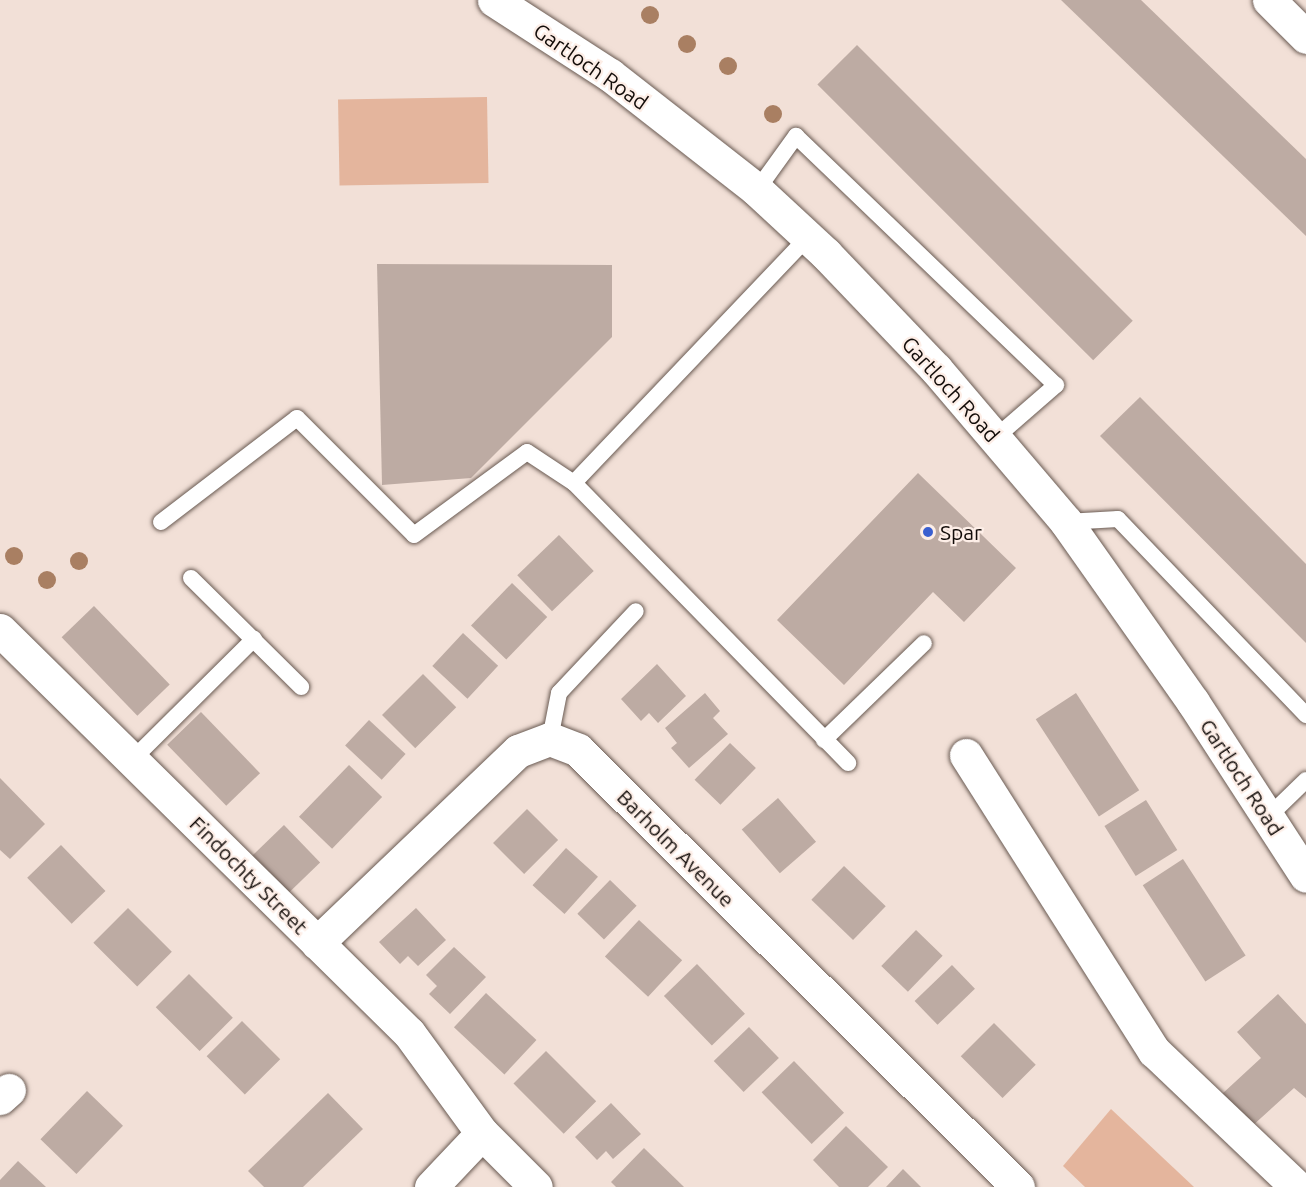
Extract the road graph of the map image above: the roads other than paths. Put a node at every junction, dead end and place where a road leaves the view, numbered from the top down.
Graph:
1 (494, 0) edge
2 (1269, 0) edge
3 (1306, 37) edge
4 (757, 190) junction
5 (807, 238) junction
6 (995, 438) junction
7 (574, 483) junction
8 (161, 522) dead end
9 (1066, 522) junction
10 (192, 578) dead end
11 (636, 611) dead end
12 (0, 630) edge
13 (254, 639) junction
14 (924, 643) dead end
15 (301, 687) dead end
16 (1306, 715) edge
17 (550, 739) junction
18 (824, 740) junction
19 (966, 755) dead end
20 (132, 760) junction
21 (848, 764) dead end
22 (1306, 780) edge
23 (1268, 817) junction
24 (1306, 876) edge
25 (317, 943) junction
26 (482, 1133) junction
27 (431, 1187) edge
28 (536, 1187) edge
29 (1018, 1187) edge
30 (1297, 1187) edge

1 - 4 street, Gartloch Road
2 - 3 street
4 - 5 street, Gartloch Road
4 - 6 lane
5 - 6 street, Gartloch Road
5 - 7 lane
6 - 9 street, Gartloch Road
7 - 8 lane
7 - 18 lane
9 - 16 lane
9 - 23 street, Gartloch Road
10 - 13 lane
11 - 17 lane
12 - 20 street, Findochty Street
13 - 15 lane
13 - 20 lane
14 - 18 lane
17 - 25 street
17 - 29 street, Barholm Avenue
18 - 21 lane
19 - 30 street
20 - 25 street, Findochty Street
22 - 23 lane
23 - 24 street, Gartloch Road
25 - 26 street, Findochty Street
26 - 27 street
26 - 28 street, Findochty Street

